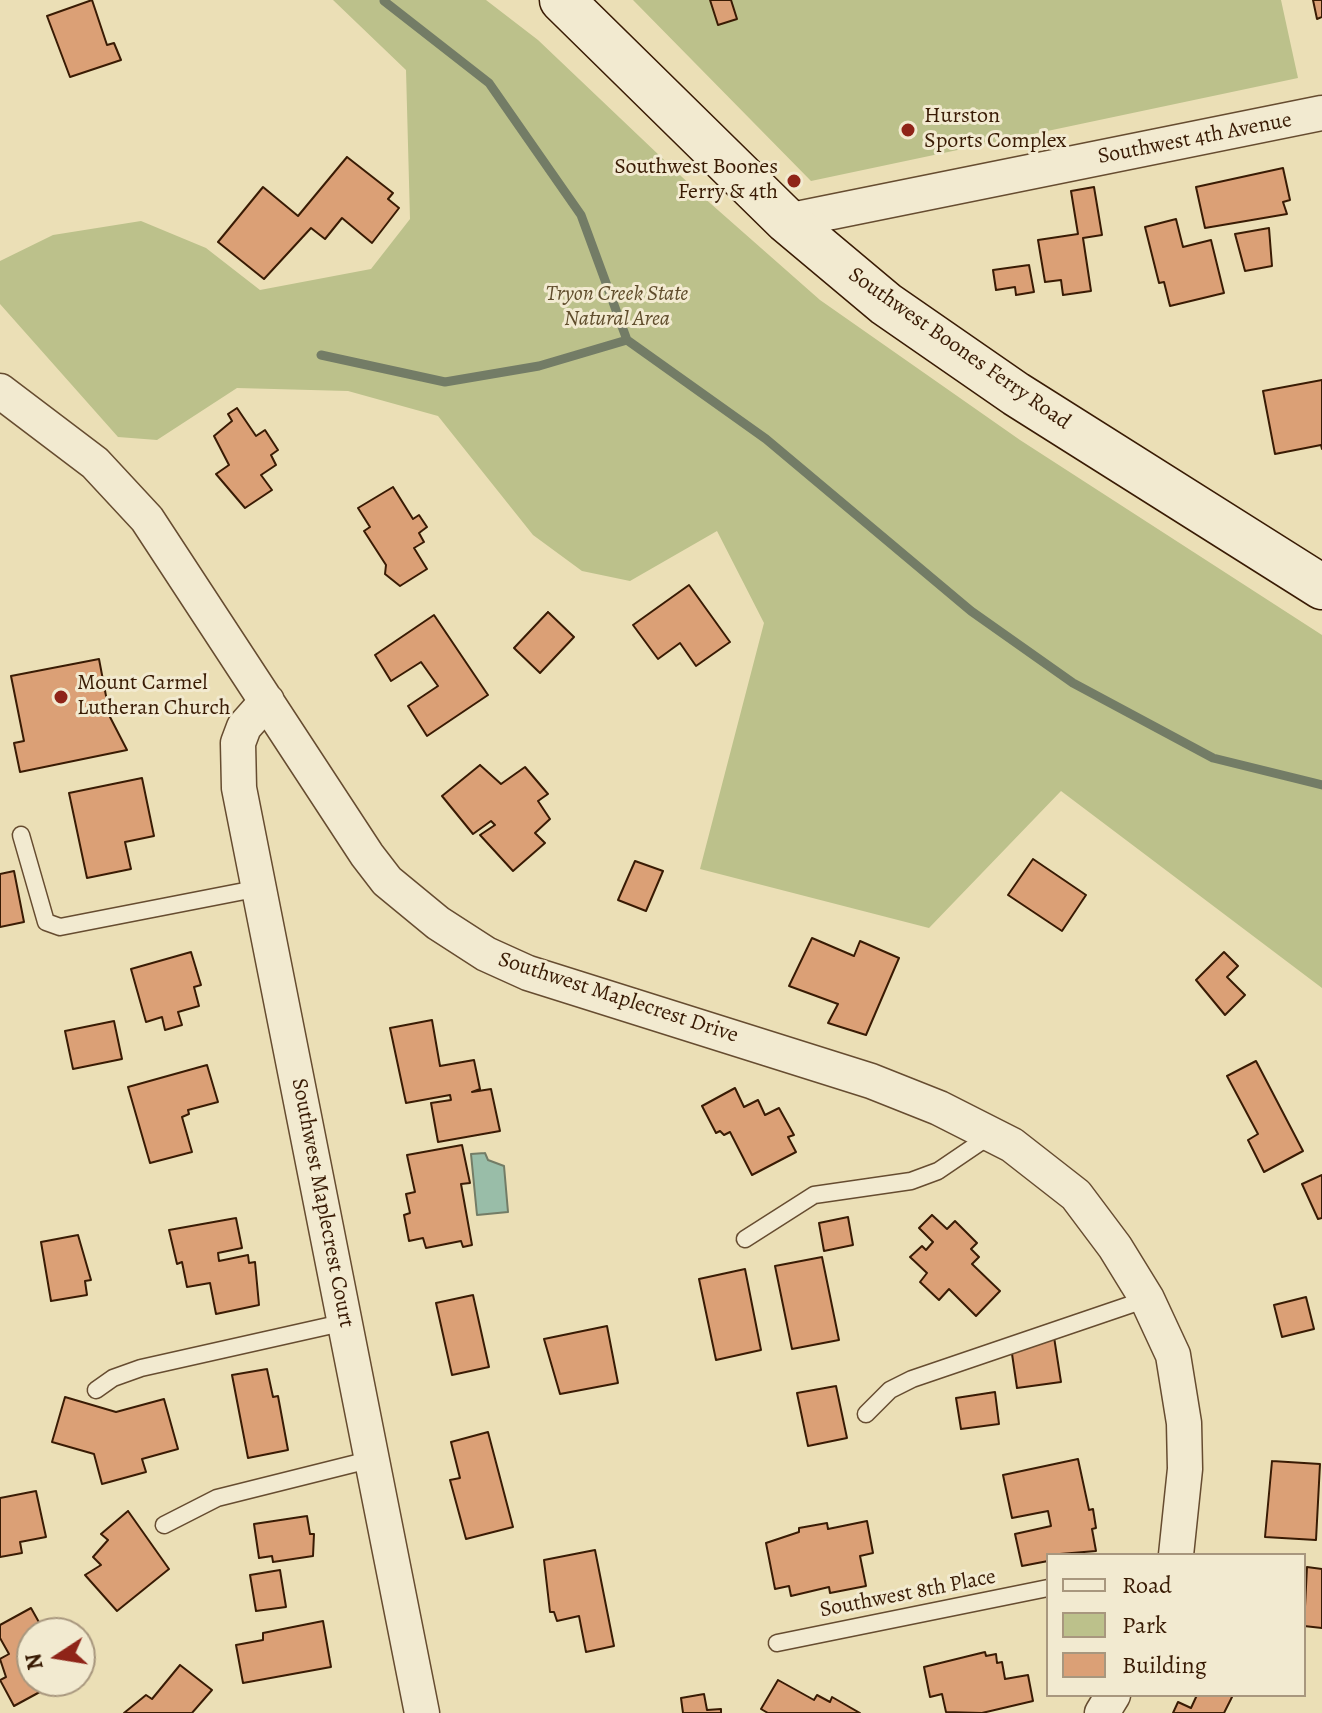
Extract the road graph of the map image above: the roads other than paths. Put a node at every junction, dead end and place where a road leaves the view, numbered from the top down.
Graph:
1 (562, 0) edge
2 (1322, 113) edge
3 (787, 221) junction
4 (0, 391) edge
5 (1322, 587) edge
6 (267, 701) junction
7 (21, 835) dead end
8 (260, 888) junction
9 (993, 1134) junction
10 (745, 1239) dead end
11 (1147, 1299) junction
12 (346, 1322) junction
13 (96, 1390) dead end
14 (866, 1414) dead end
15 (373, 1459) junction
16 (164, 1525) dead end
17 (1176, 1553) edge
18 (1046, 1588) edge
19 (777, 1643) dead end
20 (422, 1713) edge

1 - 3 main road, Southwest Boones Ferry Road
2 - 3 street, Southwest 4th Avenue
3 - 5 main road, Southwest Boones Ferry Road
4 - 6 street, Southwest Maplecrest Drive
6 - 8 street, Southwest Maplecrest Court
6 - 9 street, Southwest Maplecrest Drive
7 - 8 lane
8 - 12 street, Southwest Maplecrest Court
9 - 10 lane
9 - 11 street, Southwest Maplecrest Drive
11 - 14 lane
11 - 17 street, Southwest Maplecrest Drive
12 - 13 lane
12 - 15 street, Southwest Maplecrest Court
15 - 16 lane
15 - 20 street, Southwest Maplecrest Court
18 - 19 lane, Southwest 8th Place

